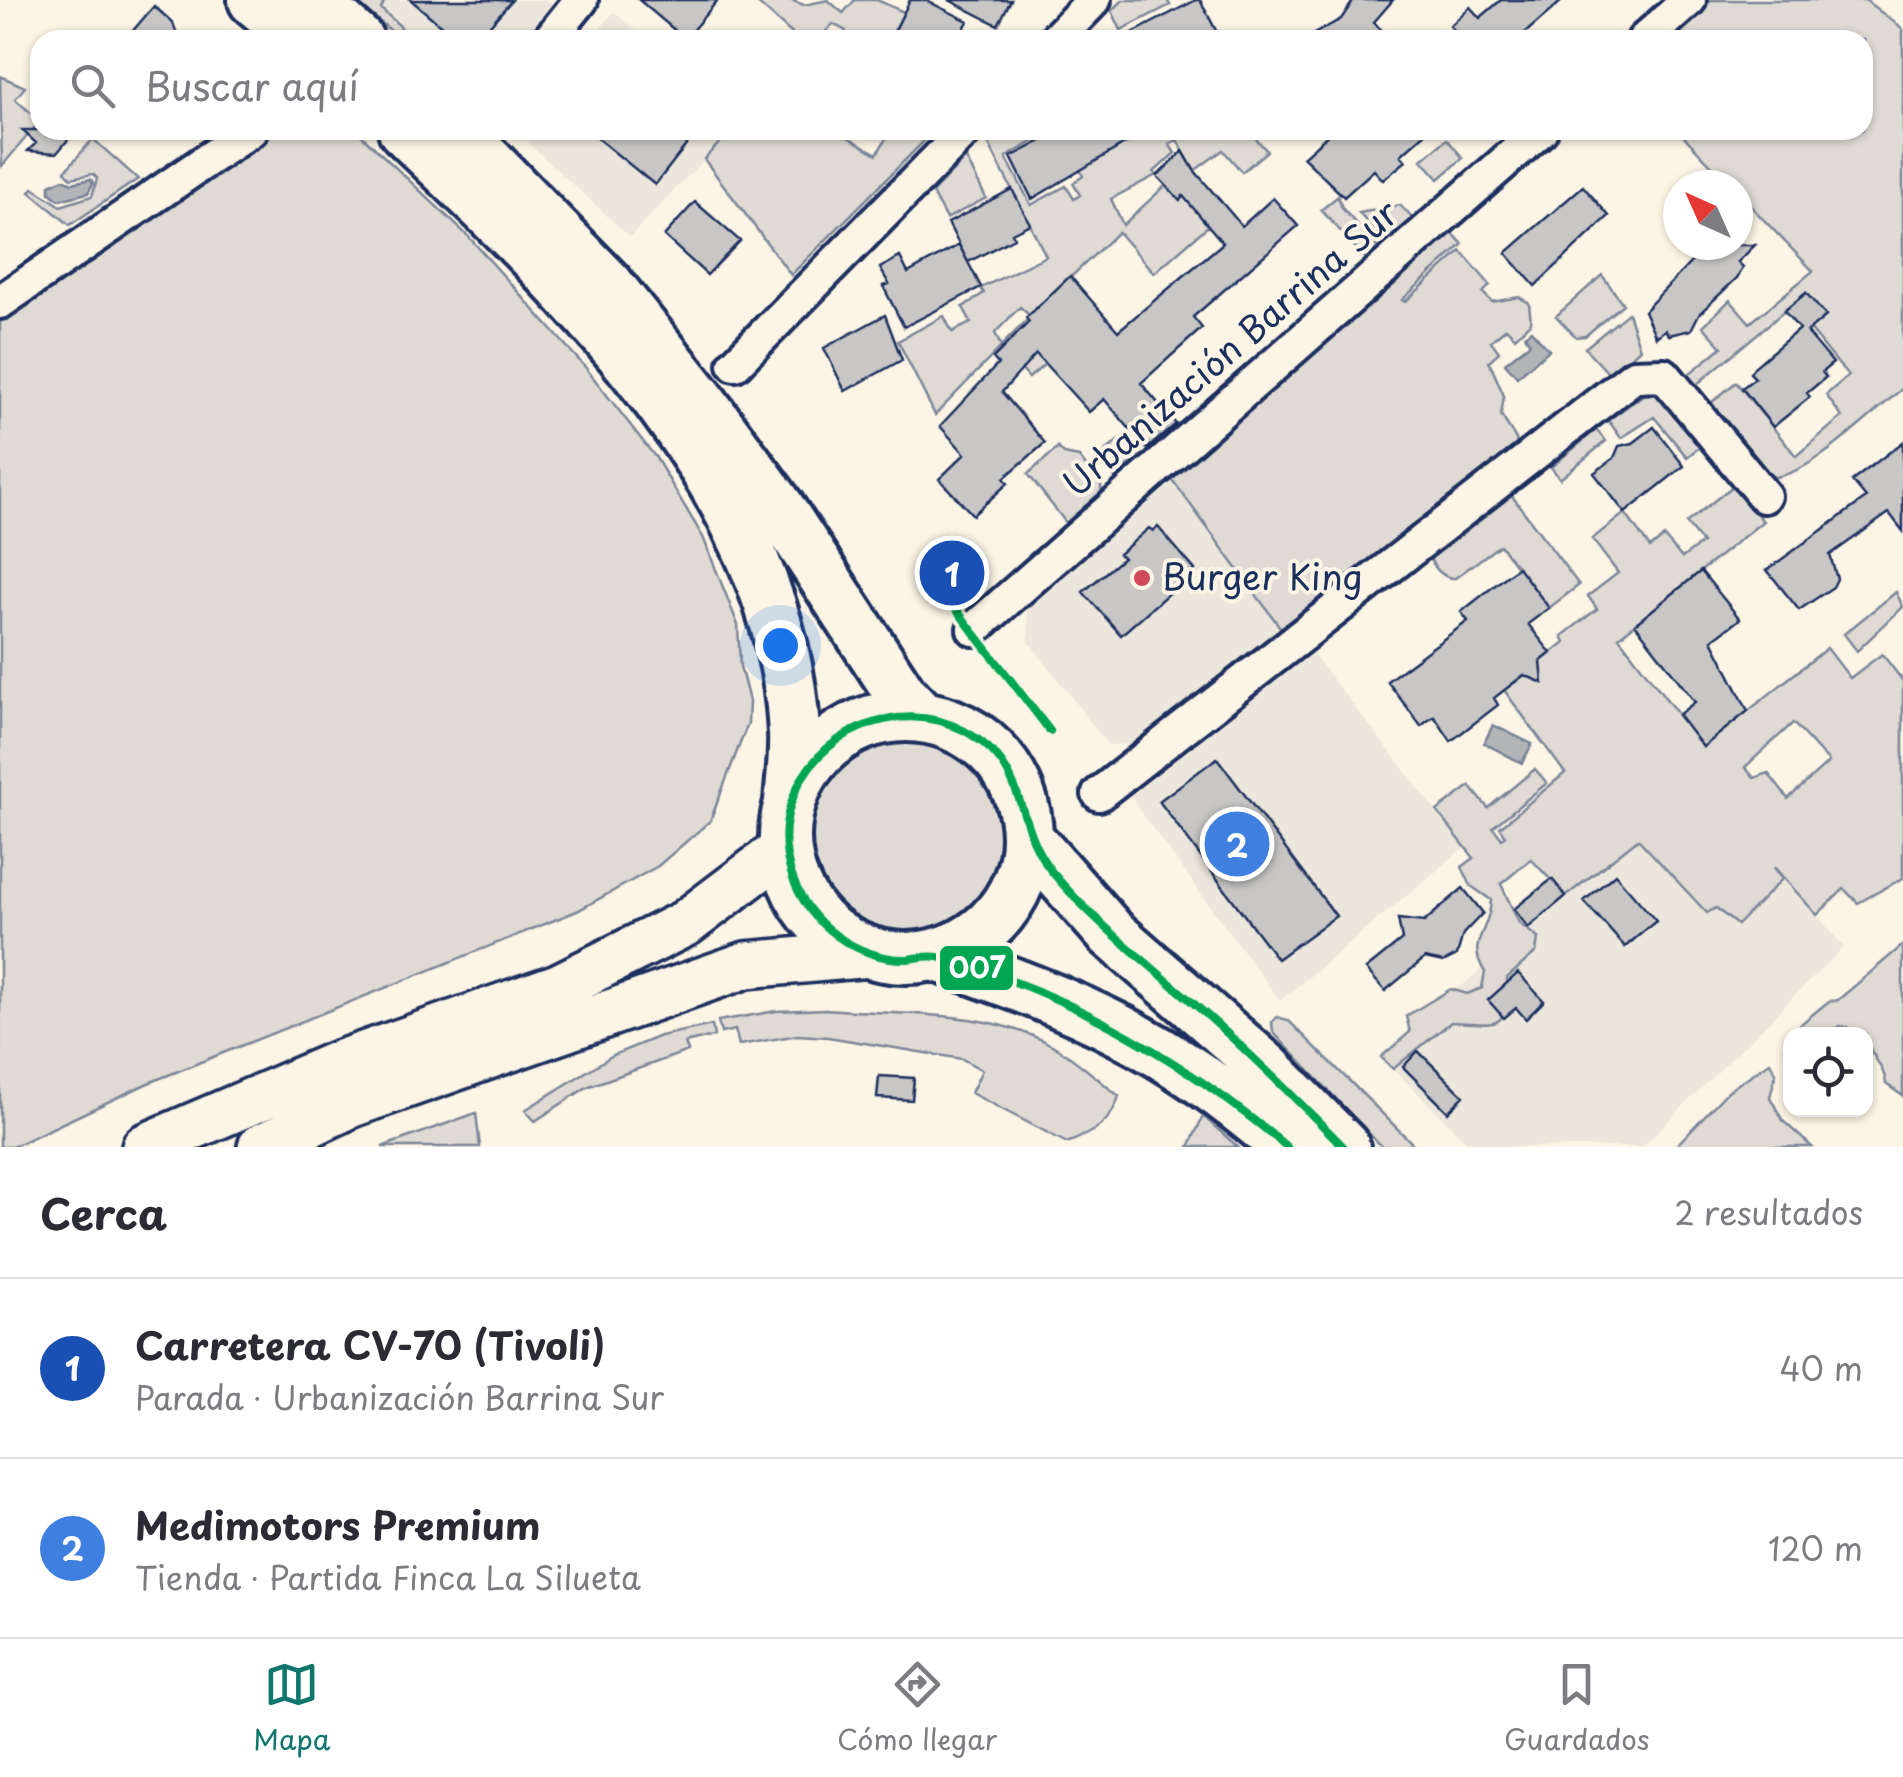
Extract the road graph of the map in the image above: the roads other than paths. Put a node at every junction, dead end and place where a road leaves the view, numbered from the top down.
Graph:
1 (254, 0) edge
2 (312, 0) edge
3 (581, 0) edge
4 (1094, 0) edge
5 (1689, 0) edge
6 (290, 30) edge
7 (346, 30) edge
8 (557, 30) edge
9 (1065, 30) edge
10 (1655, 30) edge
11 (235, 140) edge
12 (414, 140) edge
13 (473, 140) edge
14 (956, 140) edge
15 (1530, 140) edge
16 (0, 302) edge
17 (735, 364) dead end
18 (1764, 496) dead end
19 (974, 629) dead end
20 (923, 716) junction
21 (1099, 794) dead end
22 (788, 824) junction
23 (1028, 839) junction
24 (870, 954) junction
25 (934, 955) junction
26 (144, 1147) edge
27 (261, 1147) edge
28 (1288, 1147) edge
29 (1344, 1147) edge

1 - 6 main road
2 - 7 main road
3 - 8 street
4 - 9 street
5 - 10 street
11 - 16 street
12 - 22 main road
13 - 20 main road
14 - 17 street
15 - 19 street, Urbanización Barrina Sur
18 - 21 street
20 - 22 main road
20 - 23 main road
22 - 24 main road
22 - 26 main road
23 - 25 main road
23 - 29 main road
24 - 25 main road
24 - 27 main road
25 - 28 main road

